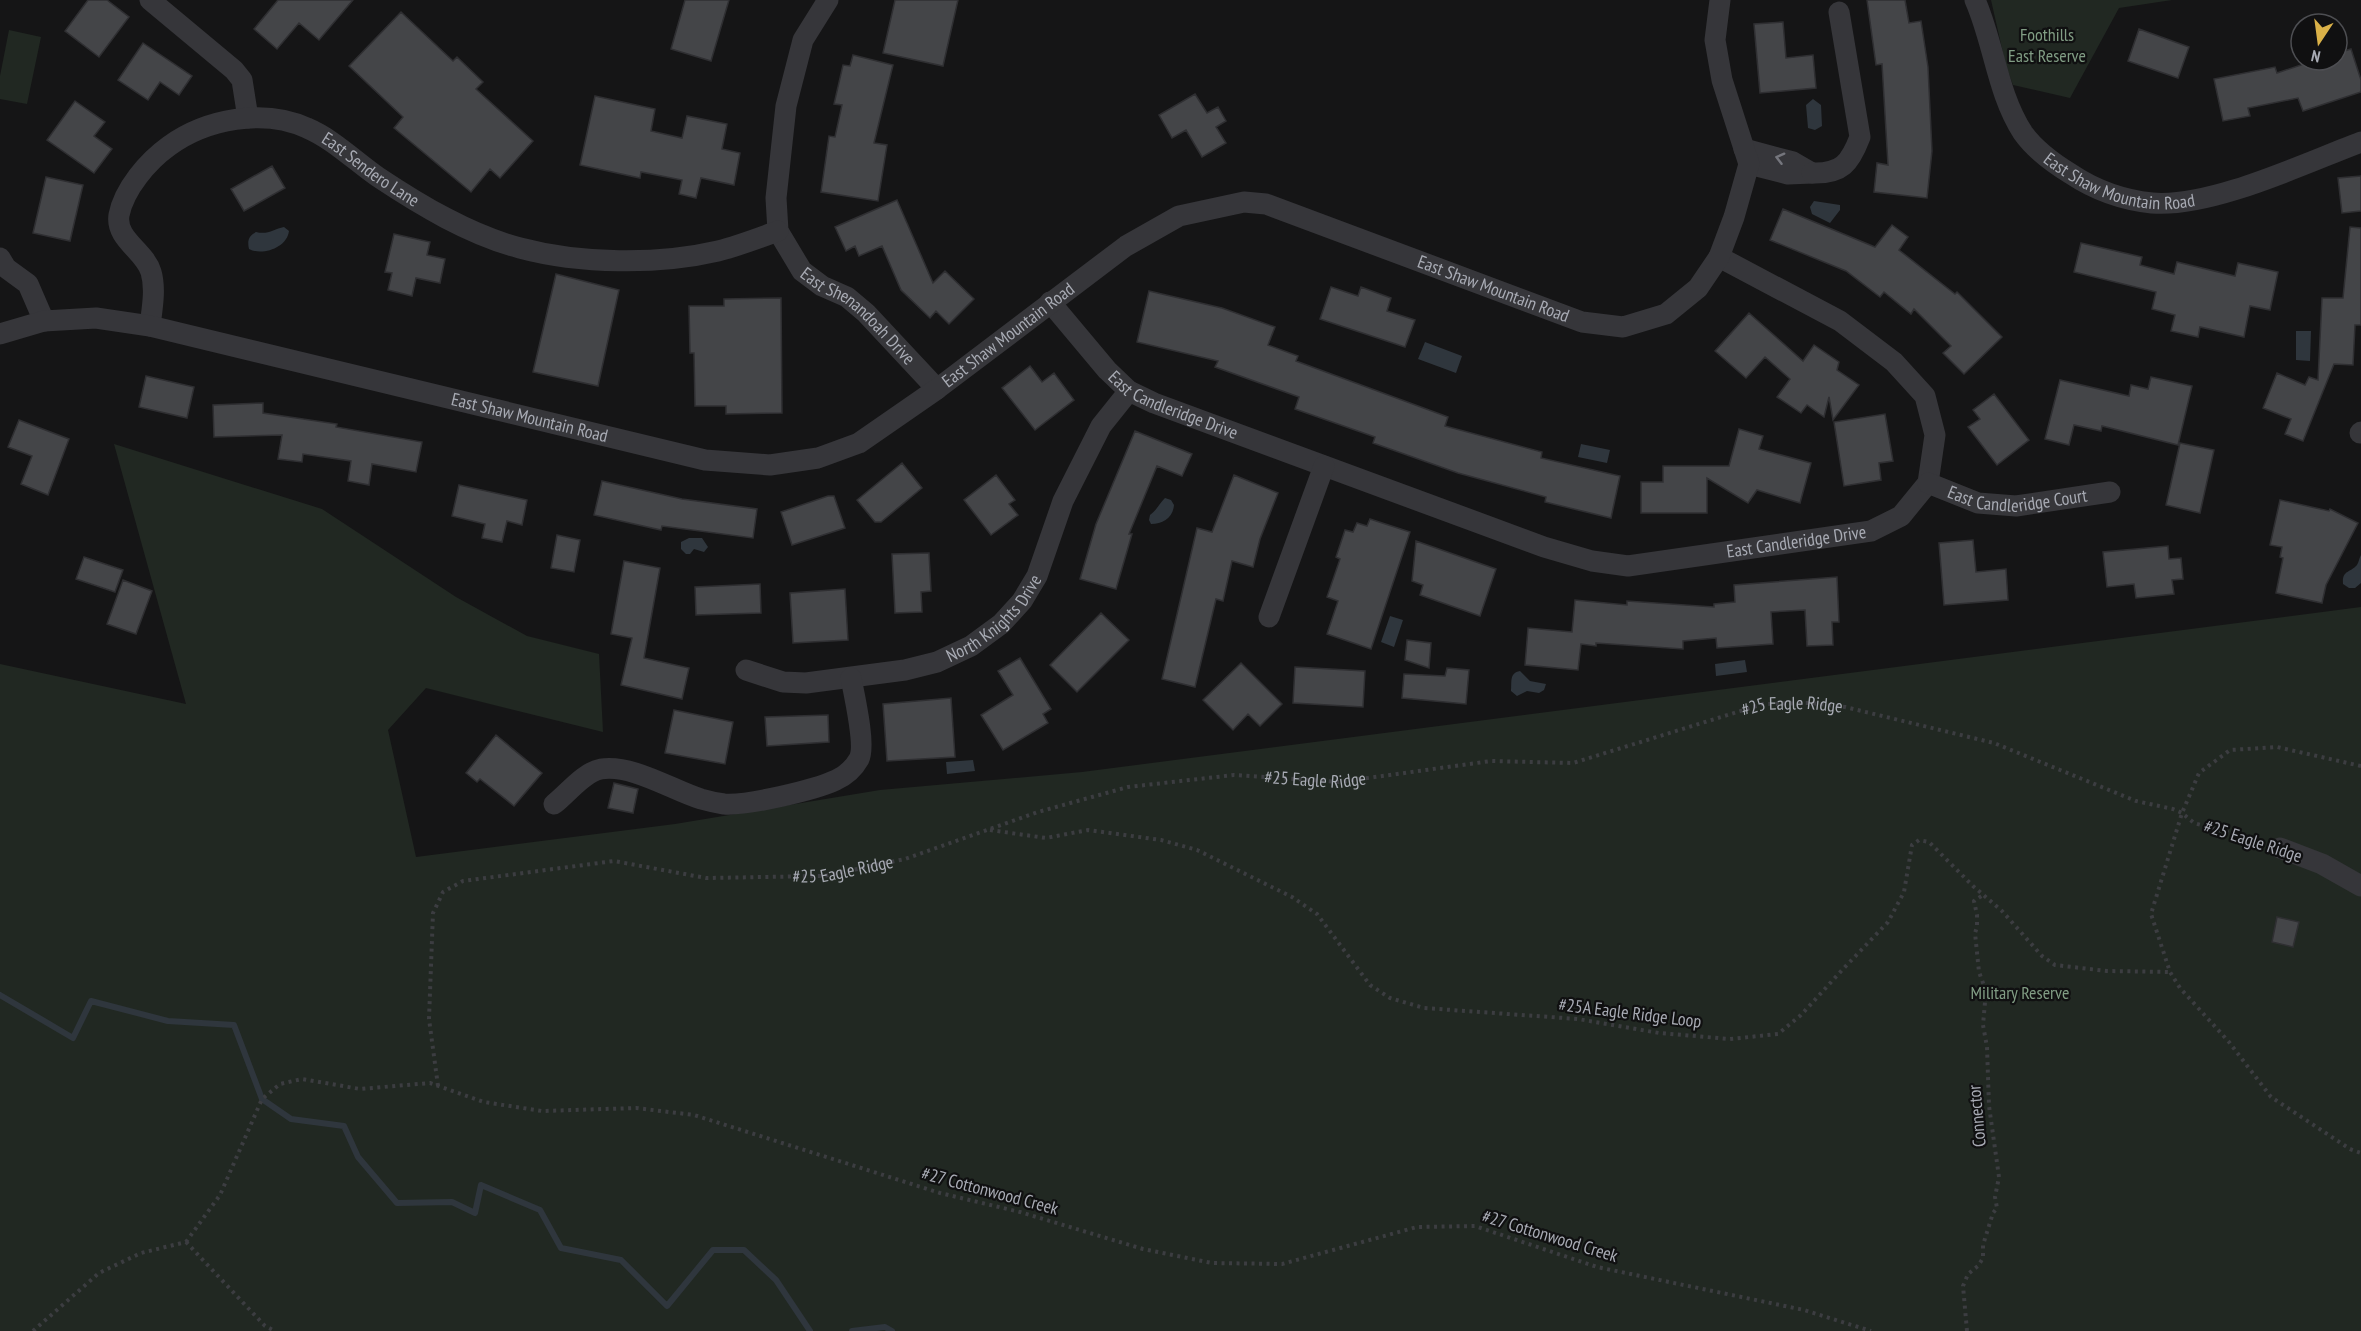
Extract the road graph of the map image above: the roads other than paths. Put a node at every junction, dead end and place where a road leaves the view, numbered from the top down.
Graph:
1 (150, 0) edge
2 (828, 0) edge
3 (1720, 0) edge
4 (1975, 0) edge
5 (1839, 12) dead end
6 (249, 118) junction
7 (2361, 142) edge
8 (1746, 156) junction
9 (778, 231) junction
10 (1719, 257) junction
11 (0, 258) edge
12 (1050, 302) junction
13 (44, 321) junction
14 (150, 326) junction
15 (1, 340) edge
16 (937, 389) junction
17 (1129, 391) junction
18 (1324, 466) junction
19 (1929, 483) junction
20 (2110, 492) dead end
21 (1269, 617) dead end
22 (746, 670) dead end
23 (851, 678) junction
24 (554, 804) dead end
25 (2280, 848) road end
26 (2361, 886) edge

1 - 6 street
2 - 9 street, East Shenandoah Drive
3 - 8 street
4 - 7 street, East Shaw Mountain Road
5 - 8 street
6 - 9 street, East Sendero Lane
6 - 14 street, East Sendero Lane
8 - 10 street, East Shaw Mountain Road
9 - 16 street, East Shenandoah Drive
10 - 12 street, East Shaw Mountain Road
10 - 19 street
11 - 13 street
12 - 16 street, East Shaw Mountain Road
12 - 17 street, East Candleridge Drive
13 - 14 street, East Shaw Mountain Road
13 - 15 street, East Shaw Mountain Road
14 - 16 street, East Shaw Mountain Road
17 - 18 street, East Candleridge Drive
17 - 23 street, North Knights Drive
18 - 19 street, East Candleridge Drive
18 - 21 street
19 - 20 street, East Candleridge Court
22 - 23 street, North Knights Drive
23 - 24 street
25 - 26 street, #25 Eagle Ridge

